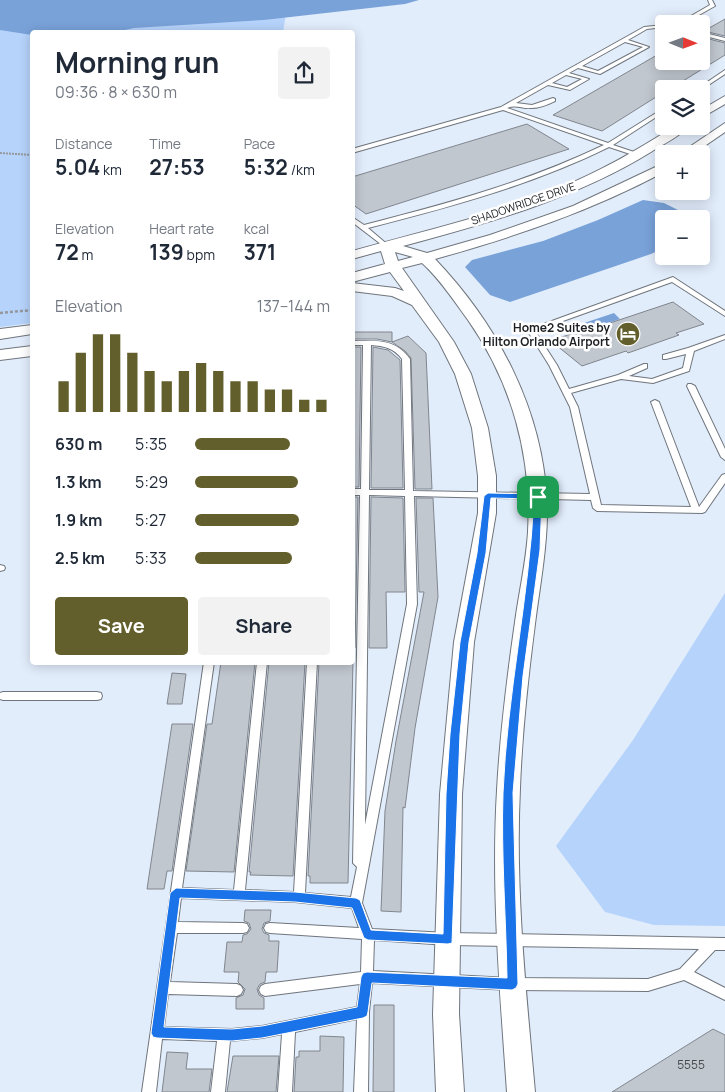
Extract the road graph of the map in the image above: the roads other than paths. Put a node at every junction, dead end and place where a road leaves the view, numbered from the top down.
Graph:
1 (710, 0) edge
2 (695, 15) edge
3 (655, 27) edge
4 (710, 36) edge
5 (624, 40) junction
6 (725, 40) edge
7 (577, 66) junction
8 (725, 72) edge
9 (564, 73) junction
10 (547, 82) junction
11 (710, 82) edge
12 (725, 99) edge
13 (553, 100) dead end
14 (512, 103) junction
15 (503, 108) junction
16 (710, 109) edge
17 (655, 116) edge
18 (725, 127) edge
19 (670, 135) edge
20 (610, 145) junction
21 (698, 145) edge
22 (355, 150) edge
23 (638, 155) junction
24 (655, 162) edge
25 (655, 171) edge
26 (355, 221) edge
27 (365, 228) junction
28 (386, 246) junction
29 (355, 254) edge
30 (424, 257) junction
31 (394, 266) junction
32 (355, 277) edge
33 (355, 287) edge
34 (417, 302) junction
35 (725, 314) edge
36 (30, 330) edge
37 (0, 334) edge
38 (725, 337) edge
39 (355, 343) edge
40 (367, 344) junction
41 (691, 350) junction
42 (30, 351) edge
43 (0, 355) edge
44 (666, 358) dead end
45 (644, 366) dead end
46 (621, 377) junction
47 (691, 386) dead end
48 (568, 392) junction
49 (655, 402) dead end
50 (725, 457) edge
51 (725, 477) edge
52 (355, 492) edge
53 (365, 492) junction
54 (410, 492) junction
55 (488, 496) junction
56 (538, 497) junction
57 (595, 497) junction
58 (696, 510) junction
59 (209, 665) edge
60 (262, 665) edge
61 (312, 665) edge
62 (3, 696) dead end
63 (97, 696) dead end
64 (358, 888) junction
65 (176, 893) junction
66 (239, 895) junction
67 (298, 897) junction
68 (356, 903) junction
69 (171, 927) junction
70 (243, 928) dead end
71 (270, 928) dead end
72 (368, 935) junction
73 (448, 939) junction
74 (510, 941) junction
75 (712, 944) junction
76 (725, 944) edge
77 (684, 974) junction
78 (367, 977) junction
79 (447, 980) junction
80 (512, 984) junction
81 (163, 988) junction
82 (237, 990) dead end
83 (265, 990) dead end
84 (725, 994) edge
85 (363, 1012) junction
86 (289, 1027) junction
87 (157, 1033) junction
88 (224, 1035) junction
89 (149, 1092) edge
90 (218, 1092) edge
91 (285, 1092) edge
92 (361, 1092) edge
93 (450, 1092) edge
94 (521, 1092) edge

1 - 2 lane
3 - 5 lane
4 - 6 lane
5 - 7 lane
5 - 7 lane
7 - 9 lane
8 - 11 lane
9 - 10 lane
9 - 10 lane
10 - 14 lane
12 - 16 street
13 - 14 lane
14 - 15 lane
15 - 20 lane
15 - 22 lane
17 - 20 lane
18 - 21 street
19 - 23 street, SHADOWRIDGE DRIVE
20 - 23 lane
20 - 27 lane
23 - 24 street
23 - 28 street, SHADOWRIDGE DRIVE
25 - 30 street, SHADOWRIDGE DRIVE
26 - 27 lane
27 - 28 lane
28 - 29 street, SHADOWRIDGE DRIVE
28 - 30 street
28 - 31 street
30 - 31 street, SHADOWRIDGE DRIVE
30 - 56 street
31 - 32 street, SHADOWRIDGE DRIVE
31 - 34 street
33 - 34 street
34 - 55 street
35 - 48 lane
36 - 37 street
38 - 41 lane
39 - 40 lane
40 - 53 lane
40 - 54 lane
41 - 44 lane
41 - 46 lane
42 - 43 street
45 - 46 lane
46 - 48 lane
47 - 50 lane
48 - 57 lane
49 - 58 lane
51 - 58 lane
52 - 53 lane
53 - 54 lane
53 - 64 lane
54 - 55 lane
54 - 64 lane
55 - 56 lane
55 - 73 street
56 - 57 lane
56 - 74 street
57 - 58 lane
59 - 65 lane
60 - 66 lane
61 - 67 lane
62 - 63 lane
64 - 68 lane
65 - 66 lane
65 - 69 lane
66 - 67 lane
67 - 68 lane
68 - 72 lane
69 - 70 lane
69 - 81 lane
71 - 72 lane
72 - 73 lane
72 - 78 lane
73 - 74 lane
73 - 79 street
74 - 75 lane
74 - 80 street
75 - 76 lane
75 - 77 lane
77 - 80 lane
77 - 84 lane
78 - 79 lane
78 - 83 lane
78 - 85 lane
79 - 80 lane
79 - 93 street
80 - 94 street
81 - 82 lane
81 - 87 lane
85 - 86 lane
85 - 92 lane
86 - 88 lane
86 - 91 lane
87 - 88 lane
87 - 89 lane
88 - 90 lane

